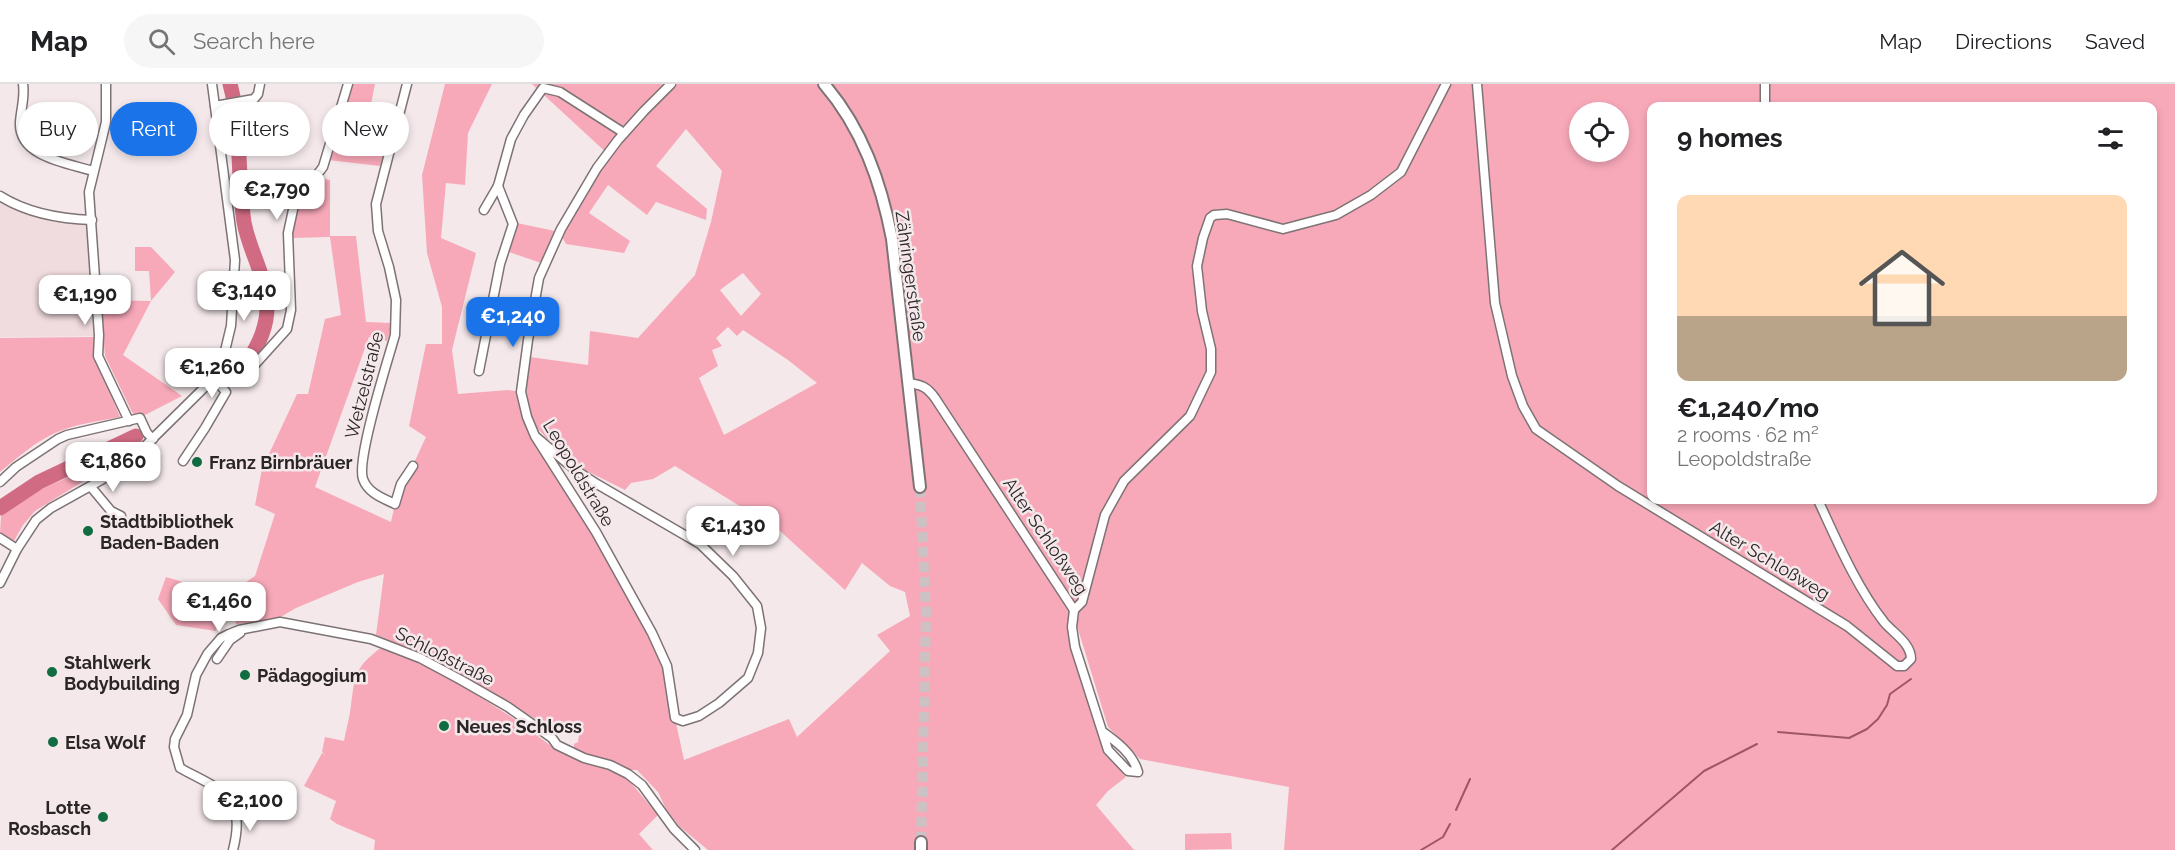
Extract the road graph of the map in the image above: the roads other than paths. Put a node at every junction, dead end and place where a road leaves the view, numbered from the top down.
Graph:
1 (22, 84) edge
2 (106, 84) edge
3 (212, 84) edge
4 (260, 84) edge
5 (348, 84) edge
6 (407, 84) edge
7 (671, 84) edge
8 (824, 84) edge
9 (1446, 84) edge
10 (1477, 84) edge
11 (1766, 84) edge
12 (214, 102) edge
13 (244, 102) edge
14 (1765, 102) edge
15 (624, 133) junction
16 (221, 156) edge
17 (93, 171) junction
18 (498, 186) junction
19 (0, 196) edge
20 (484, 210) dead end
21 (92, 220) junction
22 (250, 370) dead end
23 (479, 371) dead end
24 (214, 378) junction
25 (909, 383) junction
26 (129, 421) junction
27 (535, 436) junction
28 (153, 440) junction
29 (183, 461) dead end
30 (413, 466) dead end
31 (0, 482) edge
32 (91, 487) junction
33 (920, 487) tunnel mouth
34 (1647, 504) edge
35 (1647, 504) edge
36 (1820, 504) edge
37 (121, 516) dead end
38 (0, 538) edge
39 (17, 549) junction
40 (0, 584) edge
41 (1074, 610) junction
42 (244, 629) junction
43 (217, 659) dead end
44 (1103, 732) junction
45 (233, 850) edge
46 (695, 850) edge

1 - 17 street
2 - 17 street
3 - 12 street
4 - 13 street
5 - 22 street
6 - 30 street, Wetzelstraße
7 - 15 street, Leopoldstraße
8 - 25 main road, Zähringerstraße
9 - 41 street, Alter Schloßweg
10 - 35 street, Alter Schloßweg
11 - 14 street
15 - 18 street
15 - 27 street, Leopoldstraße
16 - 24 street
17 - 21 street
18 - 20 street
18 - 23 street
19 - 21 street
21 - 26 street
24 - 28 street
24 - 29 street
25 - 33 main road, Zähringerstraße
25 - 41 street, Alter Schloßweg
26 - 28 street
26 - 31 street
27 - 27 street, Leopoldstraße
28 - 32 street
32 - 37 street
32 - 39 street
34 - 36 street, Alter Schloßweg
38 - 39 street
39 - 40 street
41 - 44 street
42 - 43 street
42 - 45 street, Schloßstraße
42 - 46 street, Schloßstraße
44 - 44 street

